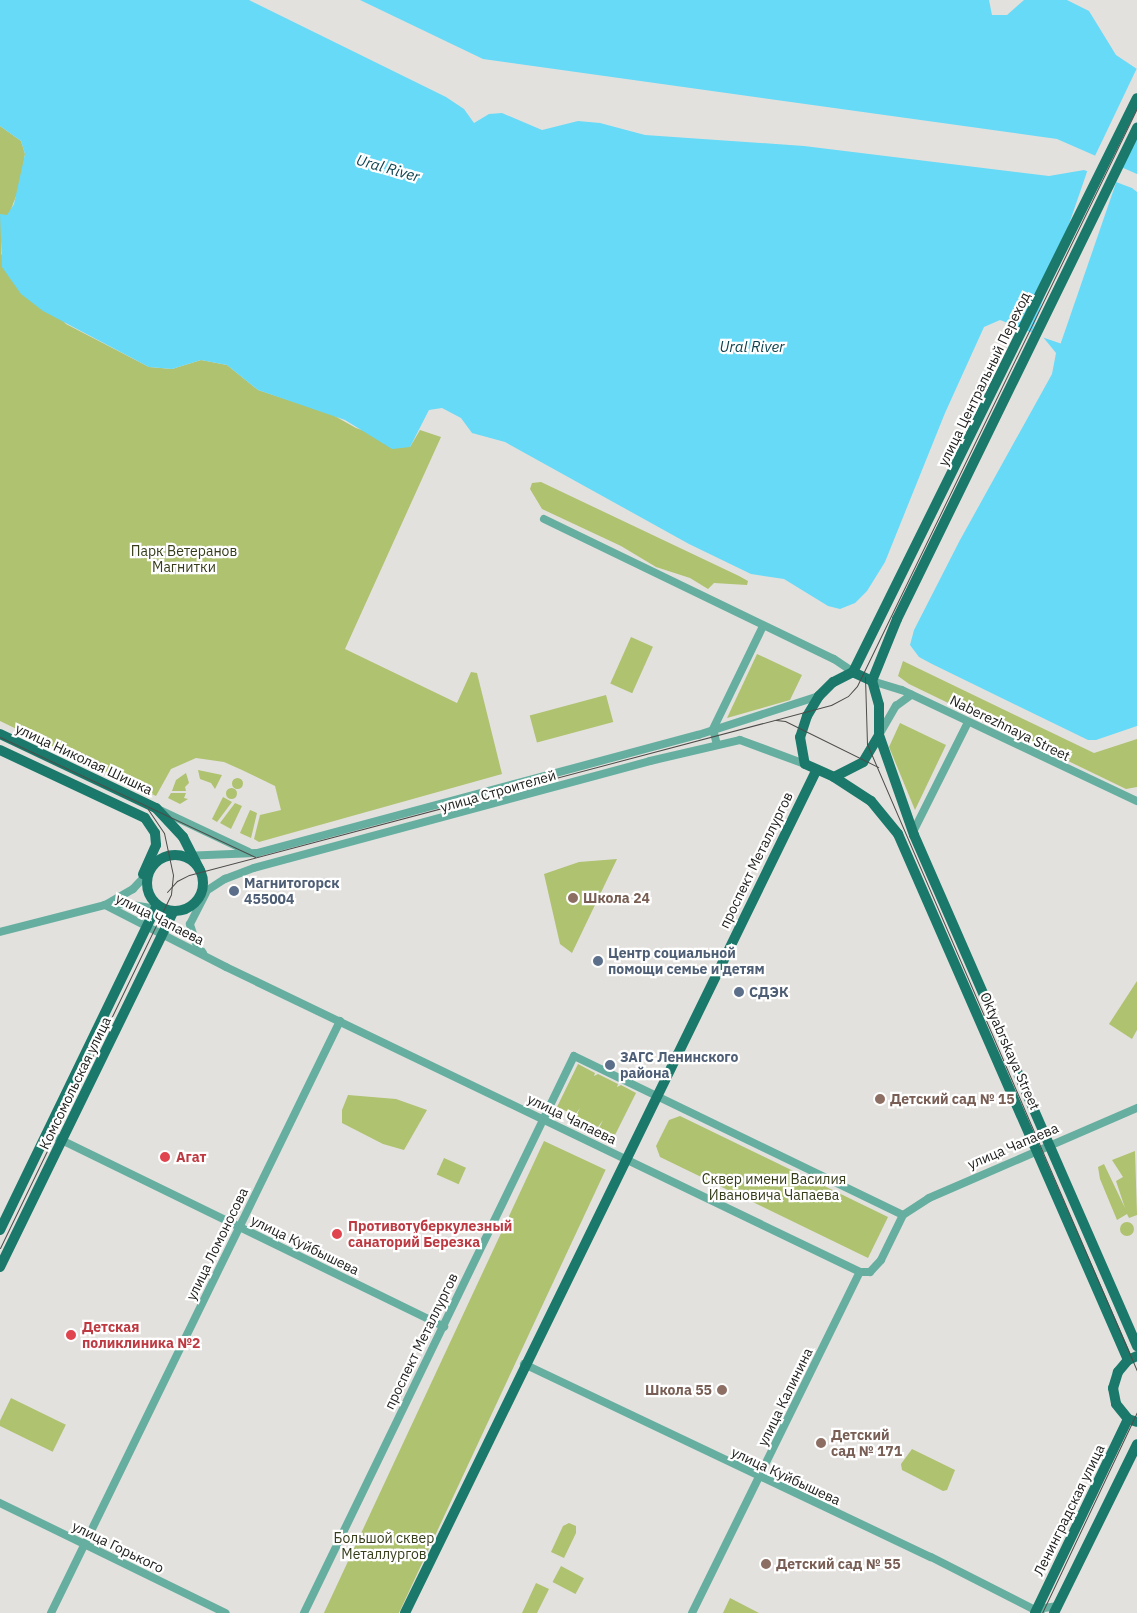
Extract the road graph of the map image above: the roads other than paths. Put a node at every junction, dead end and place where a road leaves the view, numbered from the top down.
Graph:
1 (1137, 98) edge
2 (1137, 128) edge
3 (544, 519) dead end
4 (764, 626) junction
5 (853, 672) junction
6 (872, 681) junction
7 (911, 695) junction
8 (819, 696) junction
9 (968, 722) junction
10 (713, 729) junction
11 (0, 734) edge
12 (879, 736) junction
13 (718, 745) junction
14 (0, 750) edge
15 (805, 764) junction
16 (816, 771) junction
17 (834, 777) junction
18 (1137, 801) edge
19 (156, 808) junction
20 (913, 832) junction
21 (253, 854) junction
22 (194, 855) junction
23 (183, 856) junction
24 (148, 871) junction
25 (200, 871) junction
26 (212, 887) junction
27 (198, 899) junction
28 (105, 905) junction
29 (156, 906) junction
30 (172, 911) junction
31 (190, 924) junction
32 (147, 927) junction
33 (0, 932) edge
34 (163, 935) junction
35 (205, 955) junction
36 (340, 1021) junction
37 (656, 1096) junction
38 (1137, 1108) edge
39 (544, 1119) junction
40 (47, 1133) junction
41 (62, 1140) junction
42 (1048, 1144) junction
43 (1038, 1149) junction
44 (626, 1159) junction
45 (903, 1215) junction
46 (240, 1227) junction
47 (0, 1230) edge
48 (0, 1266) edge
49 (860, 1272) junction
50 (444, 1327) junction
51 (1137, 1346) edge
52 (1132, 1358) edge
53 (524, 1364) junction
54 (1133, 1420) edge
55 (1137, 1444) edge
56 (759, 1477) junction
57 (0, 1503) edge
58 (84, 1544) junction
59 (1056, 1609) edge
60 (1038, 1612) edge
61 (51, 1613) edge
62 (226, 1613) edge
63 (304, 1613) edge
64 (405, 1613) edge
65 (692, 1613) edge

1 - 5 main road, улица Центральный Переход
2 - 6 main road, улица Центральный Переход
3 - 4 street
4 - 5 street
4 - 10 street
5 - 6 main road
5 - 8 main road
6 - 7 street, Naberezhnaya Street
6 - 12 main road
7 - 9 street, Naberezhnaya Street
7 - 12 street
8 - 10 street, улица Строителей
8 - 15 main road
9 - 18 street, Naberezhnaya Street
9 - 20 street
10 - 13 street
10 - 21 street, улица Строителей
11 - 19 main road, улица Николая Шишка
12 - 17 main road
12 - 20 main road, Oktyabrskaya Street
13 - 15 street, улица Строителей
13 - 26 street, улица Строителей
14 - 24 main road, улица Николая Шишка
15 - 16 main road
16 - 17 main road
16 - 37 main road, проспект Металлургов
17 - 43 main road, Oktyabrskaya Street
19 - 21 street, улица Николая Шишка
19 - 22 main road, улица Николая Шишка
20 - 42 main road, Oktyabrskaya Street
21 - 22 street, улица Строителей
22 - 23 street, улица Строителей
22 - 25 main road, улица Николая Шишка
23 - 24 main road
23 - 25 main road
24 - 28 street
24 - 29 main road
25 - 27 main road
26 - 27 street, улица Строителей
26 - 31 street, улица Чапаева
27 - 30 main road
27 - 31 street, улица Чапаева
28 - 29 street
28 - 32 street, улица Чапаева
28 - 33 street
29 - 30 main road
29 - 32 main road, Комсомольская улица
30 - 34 main road, Комсомольская улица
31 - 35 street, улица Чапаева
32 - 34 street, улица Чапаева
32 - 40 main road, Комсомольская улица
34 - 35 street, улица Чапаева
34 - 41 main road, Комсомольская улица
35 - 36 street, улица Чапаева
36 - 39 street, улица Чапаева
36 - 46 street, улица Ломоносова
37 - 39 street, проспект Металлургов
37 - 44 main road, проспект Металлургов
37 - 45 street
38 - 42 street, улица Чапаева
39 - 44 street, улица Чапаева
39 - 50 street, проспект Металлургов
40 - 41 street, улица Куйбышева
40 - 47 main road, Комсомольская улица
41 - 46 street, улица Куйбышева
41 - 48 main road, Комсомольская улица
42 - 43 street, улица Чапаева
42 - 51 main road, Oktyabrskaya Street
43 - 45 street, улица Чапаева
43 - 52 main road, Oktyabrskaya Street
44 - 49 street, улица Чапаева
44 - 53 main road, проспект Металлургов
45 - 49 street
46 - 50 street, улица Куйбышева
46 - 58 street, улица Ломоносова
49 - 56 street, улица Калинина
50 - 63 street, проспект Металлургов
52 - 54 main road, Oktyabrskaya Street
53 - 56 street, улица Куйбышева
53 - 64 main road, проспект Металлургов
54 - 60 main road, Ленинградская улица
55 - 59 main road
56 - 60 street, улица Куйбышева
56 - 65 street, улица Калинина
57 - 58 street, улица Горького
58 - 61 street, улица Ломоносова
58 - 62 street, улица Горького
59 - 60 street

